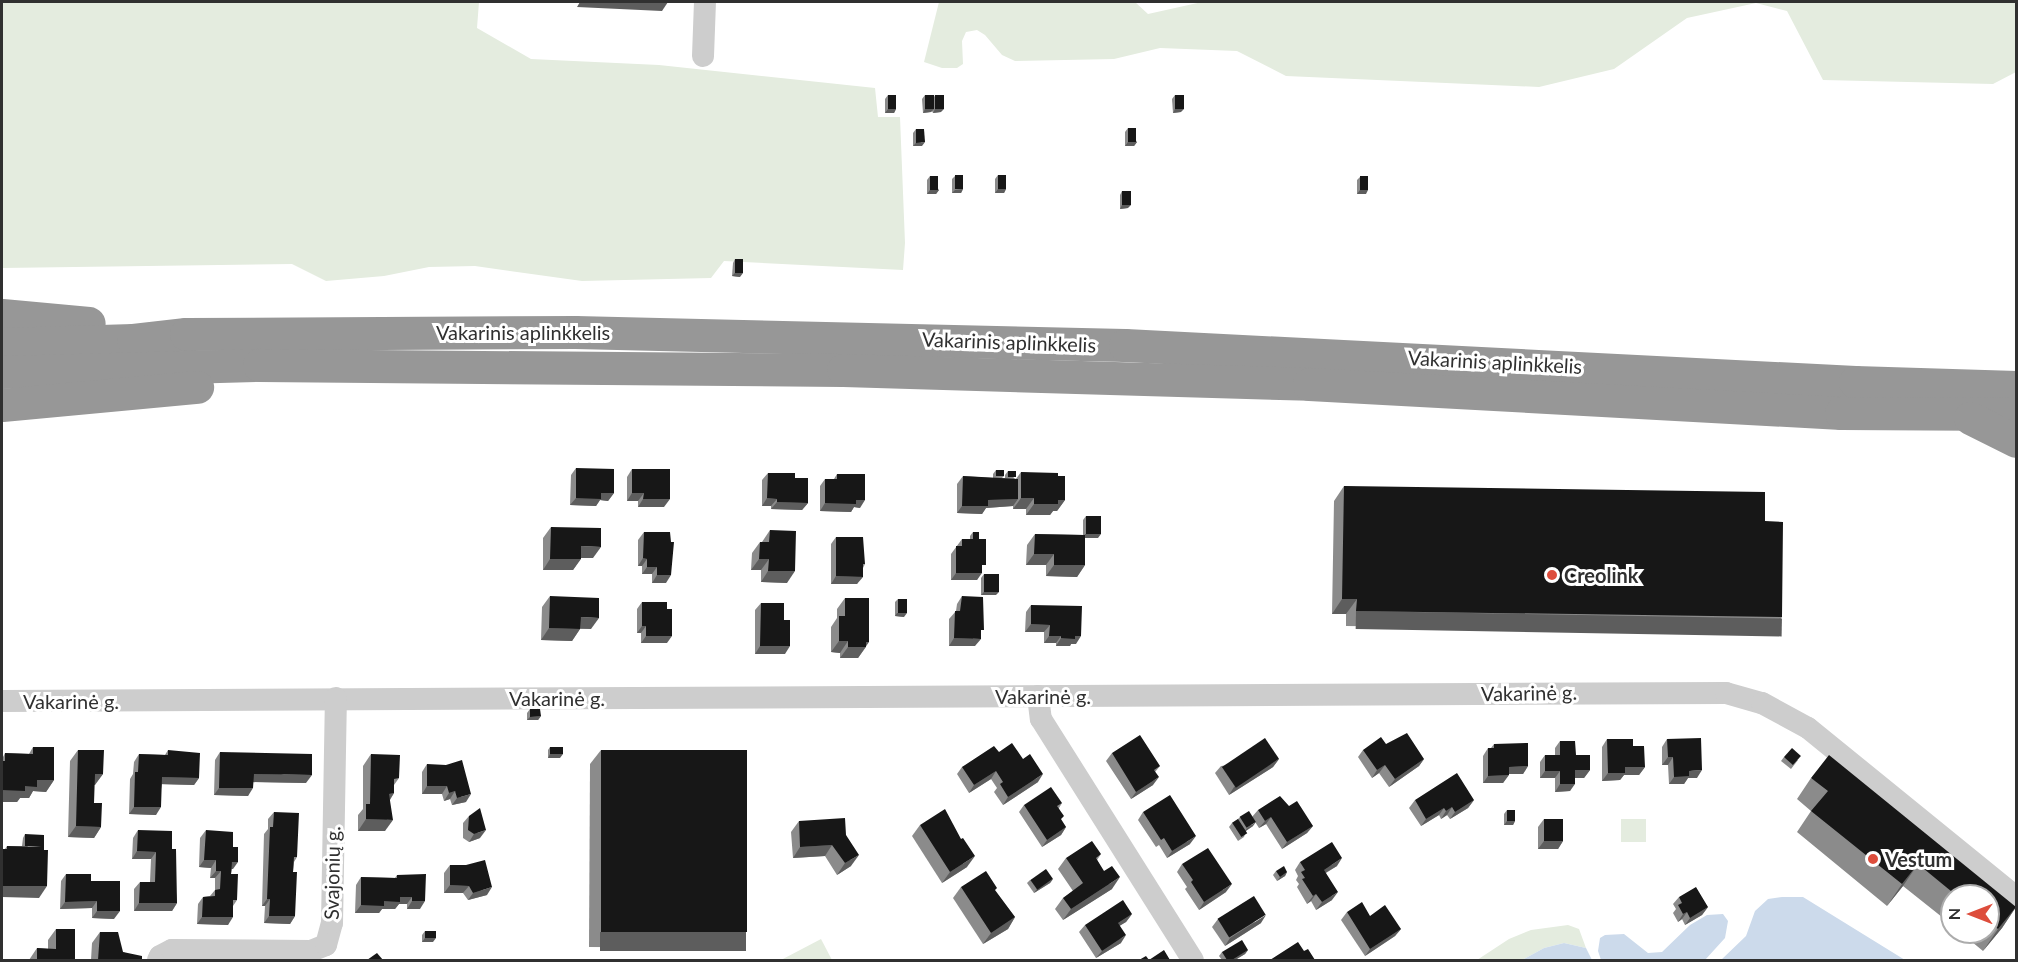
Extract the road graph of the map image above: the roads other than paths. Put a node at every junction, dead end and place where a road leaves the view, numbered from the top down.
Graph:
1 (705, 2) edge
2 (703, 56) dead end
3 (2, 315) edge
4 (186, 334) junction
5 (2, 344) edge
6 (351, 367) junction
7 (2016, 367) edge
8 (2, 372) edge
9 (2016, 387) edge
10 (1960, 399) junction
11 (2, 405) edge
12 (2016, 414) edge
13 (2016, 441) edge
14 (1038, 696) junction
15 (336, 698) junction
16 (2, 701) edge
17 (2016, 897) edge
18 (158, 960) edge
19 (1194, 960) edge

1 - 2 street
3 - 4 highway
4 - 5 highway, Vakarinis aplinkkelis
4 - 10 highway, Vakarinis aplinkkelis
6 - 8 highway, Vakarinis aplinkkelis
6 - 10 highway, Vakarinis aplinkkelis
6 - 11 highway
7 - 10 highway
9 - 10 highway, Vakarinis aplinkkelis
10 - 12 highway, Vakarinis aplinkkelis
10 - 13 highway
14 - 15 street, Vakarinė g.
14 - 17 street, Vakarinė g.
14 - 19 street
15 - 16 street, Vakarinė g.
15 - 18 street, Svajonių g.

